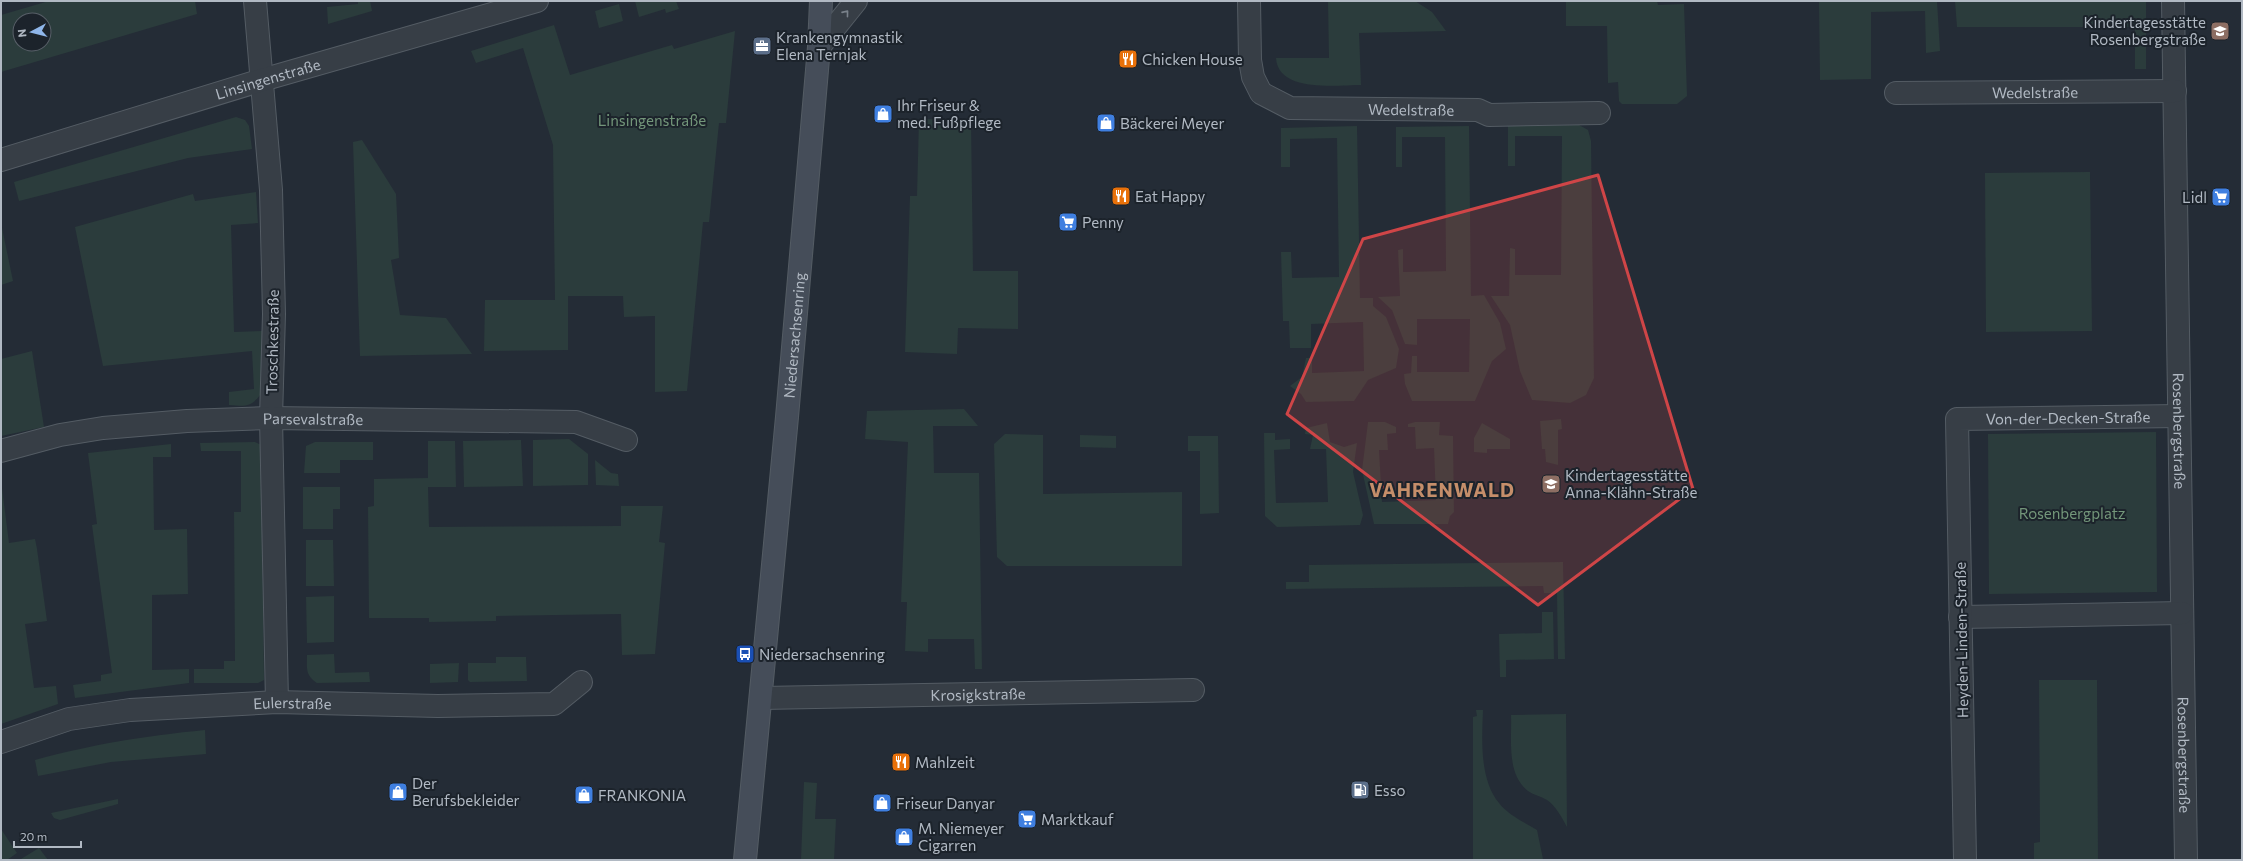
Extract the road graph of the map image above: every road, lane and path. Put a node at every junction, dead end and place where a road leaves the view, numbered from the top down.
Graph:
1 (255, 1) edge
2 (537, 1) edge
3 (821, 1) edge
4 (856, 1) edge
5 (1249, 1) edge
6 (2173, 1) edge
7 (819, 47) junction
8 (262, 80) junction
9 (2175, 91) junction
10 (1896, 93) dead end
11 (1599, 113) dead end
12 (1, 160) edge
13 (2179, 416) junction
14 (271, 418) junction
15 (1957, 419) joint
16 (626, 440) dead end
17 (1, 451) edge
18 (2182, 613) junction
19 (1960, 617) junction
20 (581, 682) dead end
21 (1194, 690) dead end
22 (762, 698) junction
23 (277, 702) junction
24 (1, 742) edge
25 (745, 860) edge
26 (1965, 860) edge
27 (2186, 860) edge

1 - 8 street, Troschkestraße
2 - 8 street, Linsingenstraße
3 - 7 street, Niedersachsenring
7 -> 4 street
5 - 11 street, Wedelstraße
6 - 9 street, Rosenbergstraße
7 - 22 street, Niedersachsenring
8 - 12 street, Linsingenstraße
8 - 14 street, Troschkestraße
9 - 10 street, Wedelstraße
9 - 13 street, Rosenbergstraße
13 - 15 street, Von-der-Decken-Straße
13 - 18 street, Rosenbergstraße
14 - 16 street, Parsevalstraße
14 - 17 street, Parsevalstraße
14 - 23 street, Troschkestraße
15 - 19 street, Heyden-Linden-Straße
18 - 19 street
18 - 27 street, Rosenbergstraße
19 - 26 street, Heyden-Linden-Straße
20 - 23 street, Eulerstraße
21 - 22 street, Krosigkstraße
22 - 25 street, Niedersachsenring
23 - 24 street, Eulerstraße

